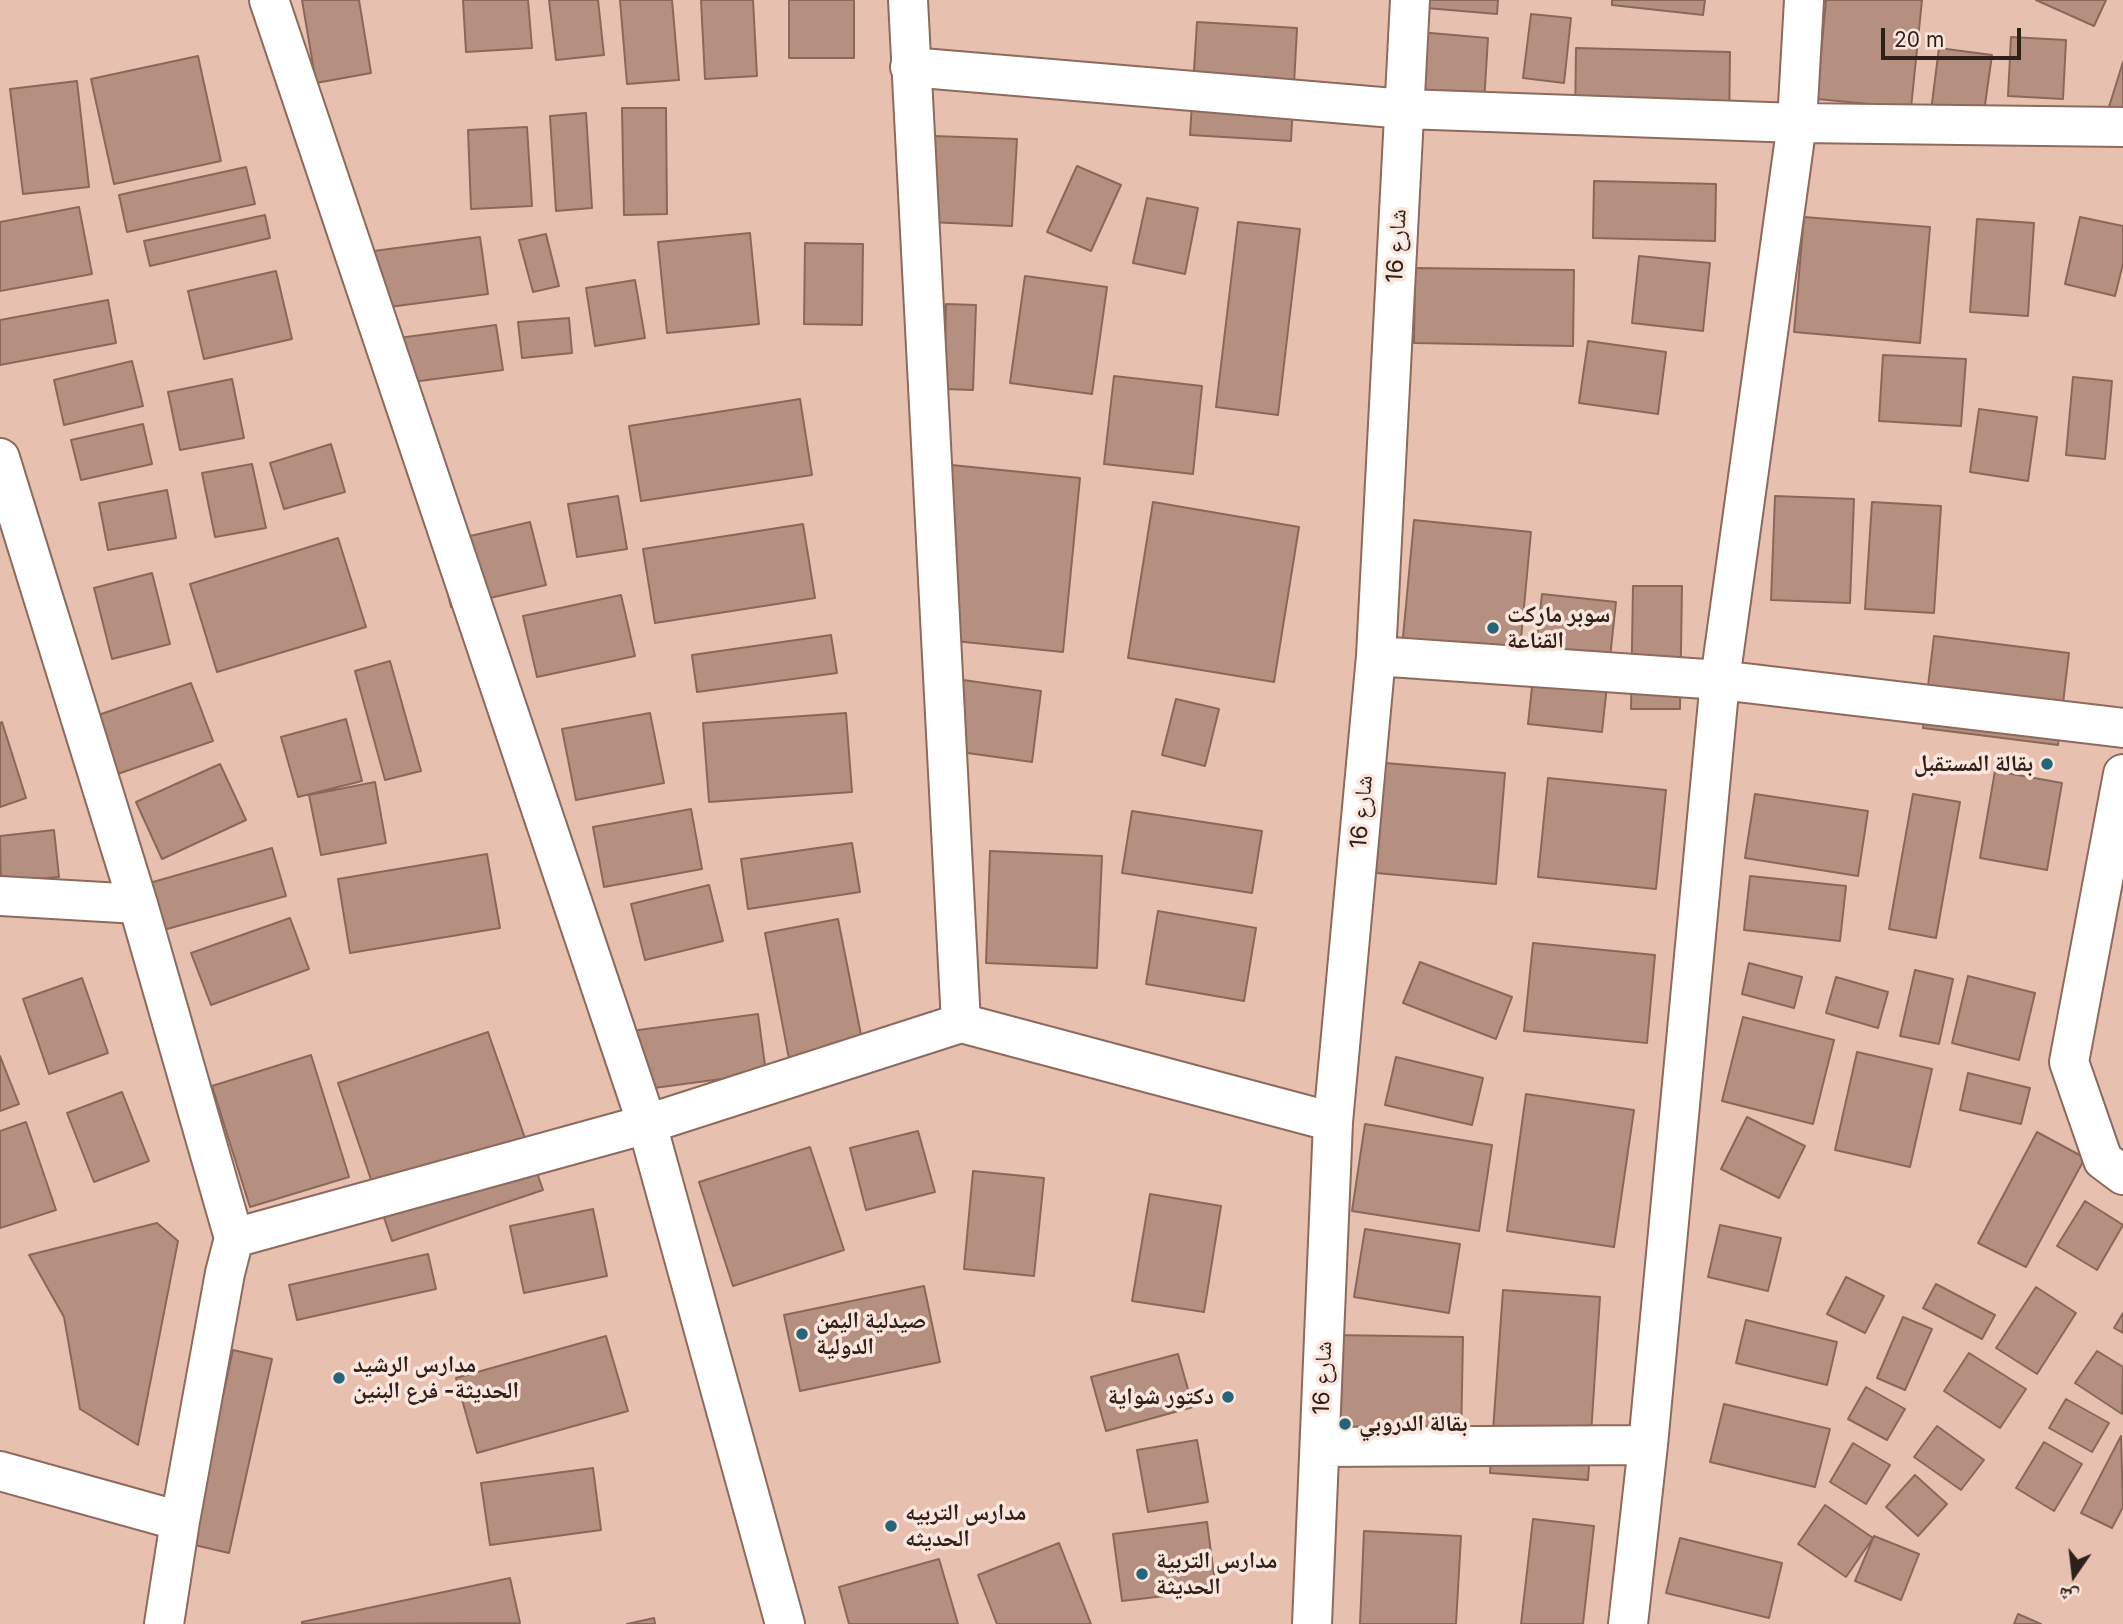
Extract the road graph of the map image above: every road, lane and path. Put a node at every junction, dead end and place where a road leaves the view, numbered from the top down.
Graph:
1 (269, 0) edge
2 (908, 0) edge
3 (1410, 0) edge
4 (1804, 0) edge
5 (910, 67) junction
6 (1405, 109) junction
7 (1797, 123) junction
8 (2123, 127) edge
9 (0, 458) edge
10 (1376, 656) junction
11 (1720, 680) junction
12 (2123, 728) edge
13 (2123, 774) edge
14 (0, 896) edge
15 (138, 904) junction
16 (961, 1023) junction
17 (1333, 1122) junction
18 (647, 1124) junction
19 (2123, 1175) edge
20 (234, 1238) junction
21 (1648, 1445) junction
22 (1321, 1447) junction
23 (0, 1471) edge
24 (180, 1521) junction
25 (164, 1624) edge
26 (785, 1624) edge
27 (1312, 1624) edge
28 (1628, 1624) edge

1 - 18 street
2 - 5 street
3 - 6 street, شارع 16
4 - 7 street
5 - 6 street
5 - 16 street
6 - 7 street
6 - 10 street, شارع 16
7 - 8 street
7 - 11 street
9 - 15 street
10 - 11 street
10 - 17 street, شارع 16
11 - 12 street
11 - 21 street
13 - 19 street
14 - 15 street
15 - 20 street
16 - 17 street
16 - 18 street
17 - 22 street, شارع 16
18 - 20 street
18 - 26 street
20 - 24 street
21 - 22 street
21 - 28 street
22 - 27 street, شارع 16
23 - 24 street
24 - 25 street

